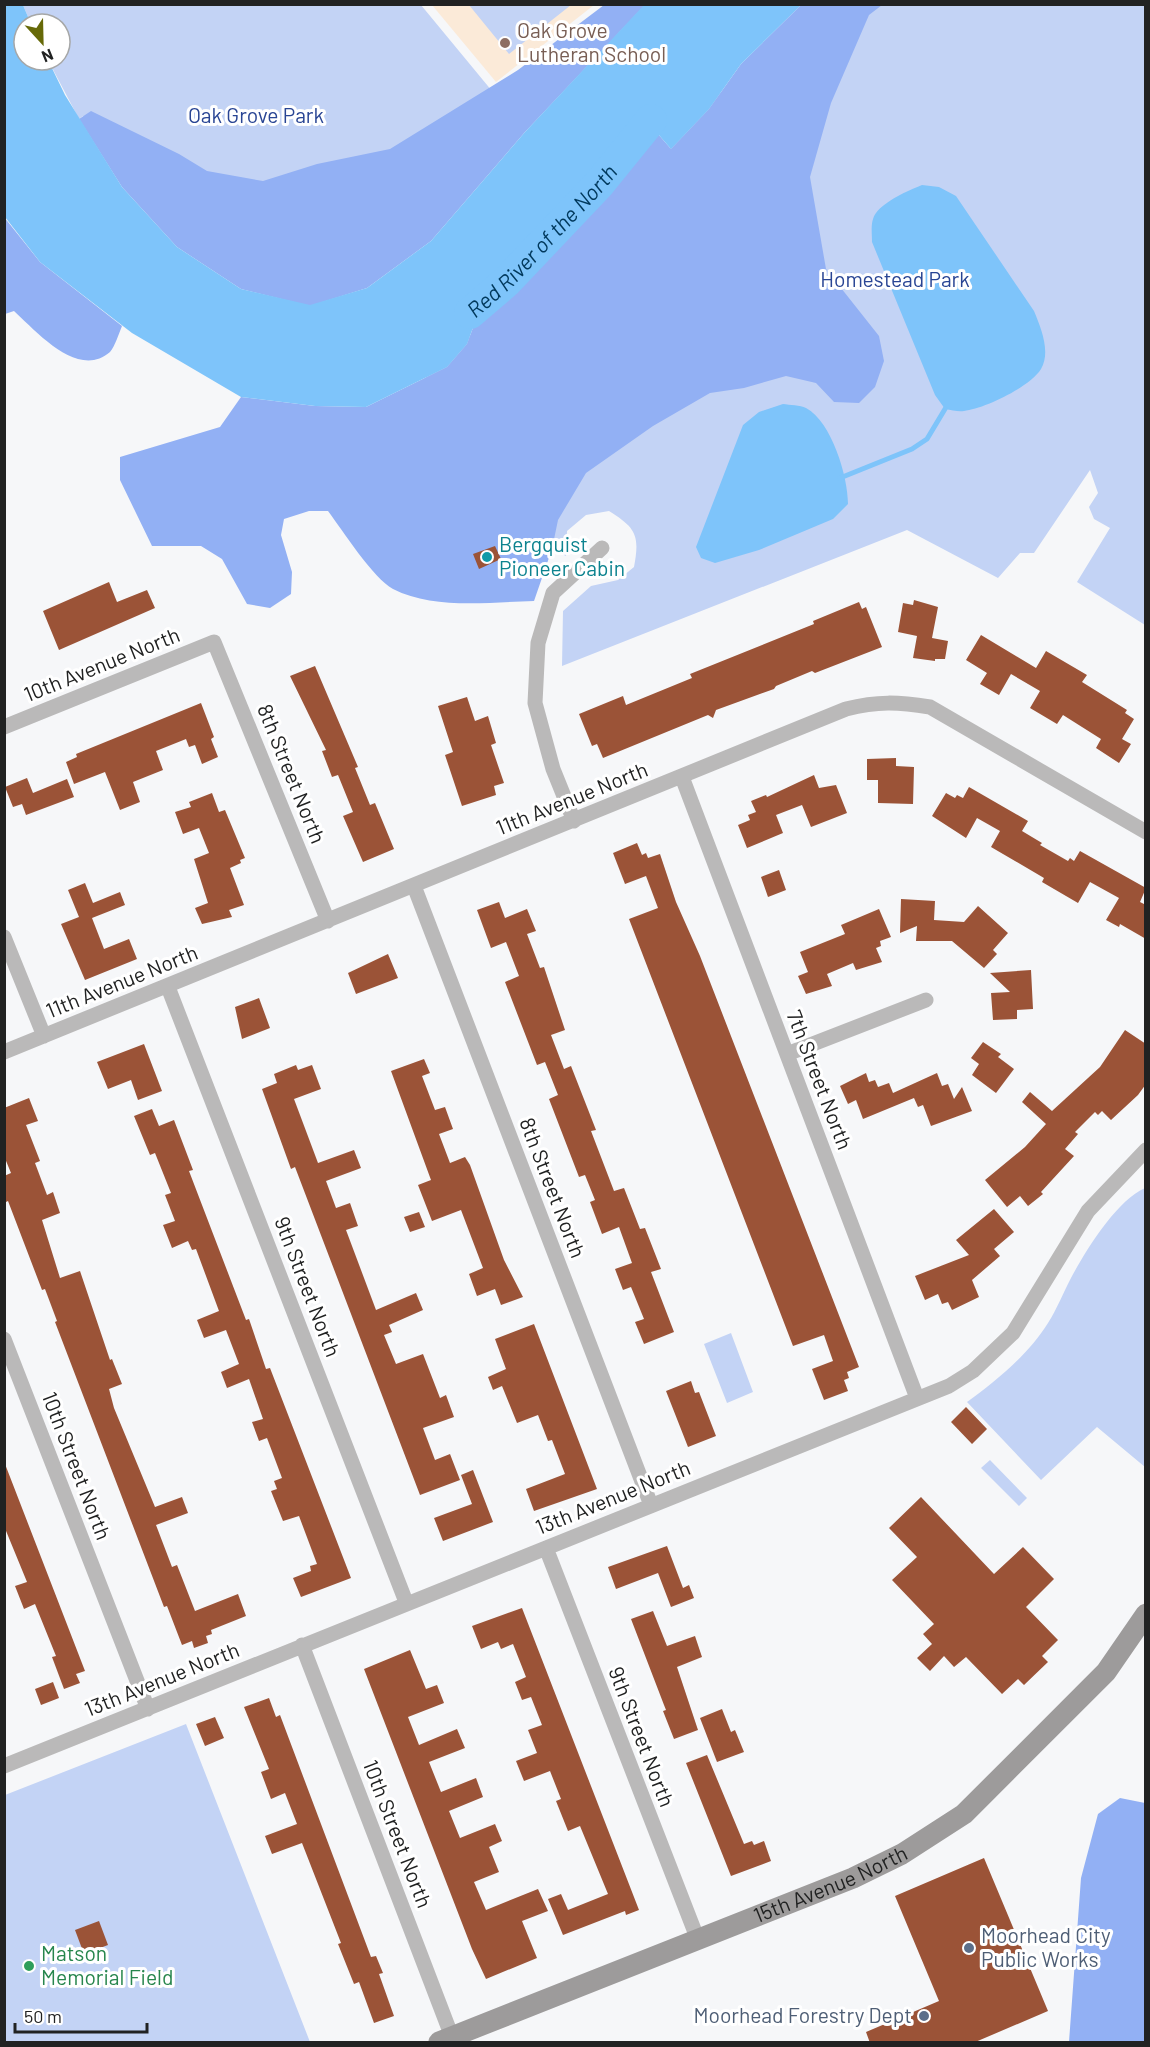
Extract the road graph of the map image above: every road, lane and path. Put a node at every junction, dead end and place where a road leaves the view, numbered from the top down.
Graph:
1 (602, 548) dead end
2 (214, 642) joint
3 (4, 727) edge
4 (682, 777) junction
5 (574, 821) junction
6 (1146, 832) edge
7 (414, 886) junction
8 (328, 921) junction
9 (4, 937) edge
10 (168, 987) junction
11 (926, 1000) dead end
12 (44, 1036) junction
13 (4, 1053) edge
14 (787, 1054) junction
15 (1145, 1151) edge
16 (4, 1339) edge
17 (917, 1398) junction
18 (651, 1505) junction
19 (546, 1548) junction
20 (406, 1602) junction
21 (1146, 1614) edge
22 (302, 1645) junction
23 (148, 1709) junction
24 (4, 1766) edge
25 (698, 1940) junction
26 (446, 2040) edge

1 - 5 street
2 - 3 street, 10th Avenue North
2 - 8 street, 8th Street North
4 - 5 street, 11th Avenue North
4 - 6 street, 11th Avenue North
4 - 14 street, 7th Street North
5 - 7 street, 11th Avenue North
7 - 8 street, 11th Avenue North
7 - 18 street, 8th Street North
8 - 10 street, 11th Avenue North
9 - 12 street
10 - 12 street, 11th Avenue North
10 - 20 street, 9th Street North
11 - 14 street
12 - 13 street, 11th Avenue North
14 - 17 street, 7th Street North
15 - 17 street, 13th Avenue North
16 - 23 street, 10th Street North
17 - 18 street, 13th Avenue North
18 - 19 street, 13th Avenue North
19 - 20 street, 13th Avenue North
19 - 25 street, 9th Street North
20 - 22 street, 13th Avenue North
21 - 25 main road, 15th Avenue North
22 - 23 street, 13th Avenue North
22 - 26 street, 10th Street North
23 - 24 street, 13th Avenue North
25 - 26 main road, 15th Avenue North

